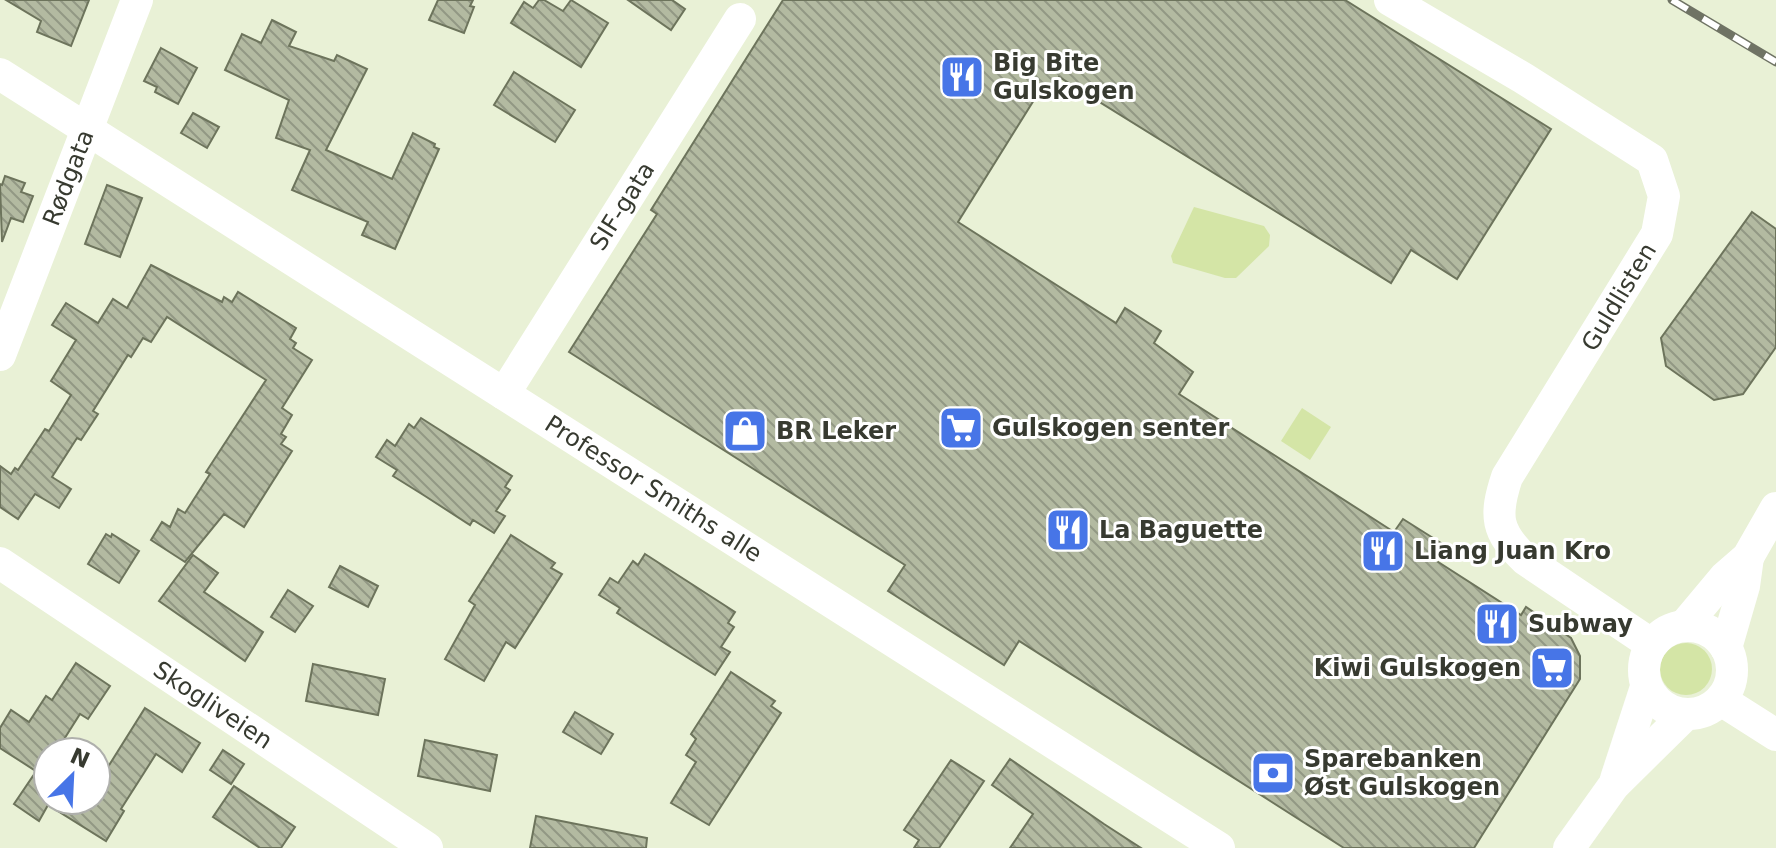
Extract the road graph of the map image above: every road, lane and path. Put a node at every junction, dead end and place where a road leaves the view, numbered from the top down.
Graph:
1 (137, 0) edge
2 (1390, 0) edge
3 (740, 19) dead end
4 (0, 74) edge
5 (88, 130) junction
6 (0, 355) edge
7 (504, 394) junction
8 (1776, 508) edge
9 (1748, 557) junction
10 (0, 563) edge
11 (1684, 626) junction
12 (1651, 644) junction
13 (1726, 648) junction
14 (1646, 687) junction
15 (1721, 700) junction
16 (1685, 715) junction
17 (1776, 735) edge
18 (1614, 785) junction
19 (427, 848) edge
20 (1219, 848) edge
21 (1569, 848) edge

1 - 5 street, Rødgata
2 - 12 street, Guldlisten
3 - 7 street, SIF-gata
4 - 5 street, Professor Smiths alle
5 - 6 street, Rødgata
5 - 7 street, Professor Smiths alle
7 - 20 street, Professor Smiths alle
8 - 9 street
9 - 11 street
9 - 13 street
10 - 19 street, Skogliveien
11 - 12 street
11 - 13 street
12 - 14 street
13 - 15 street
14 - 16 street
14 - 18 street
15 - 16 street
15 - 17 street
16 - 18 street
18 - 21 street

